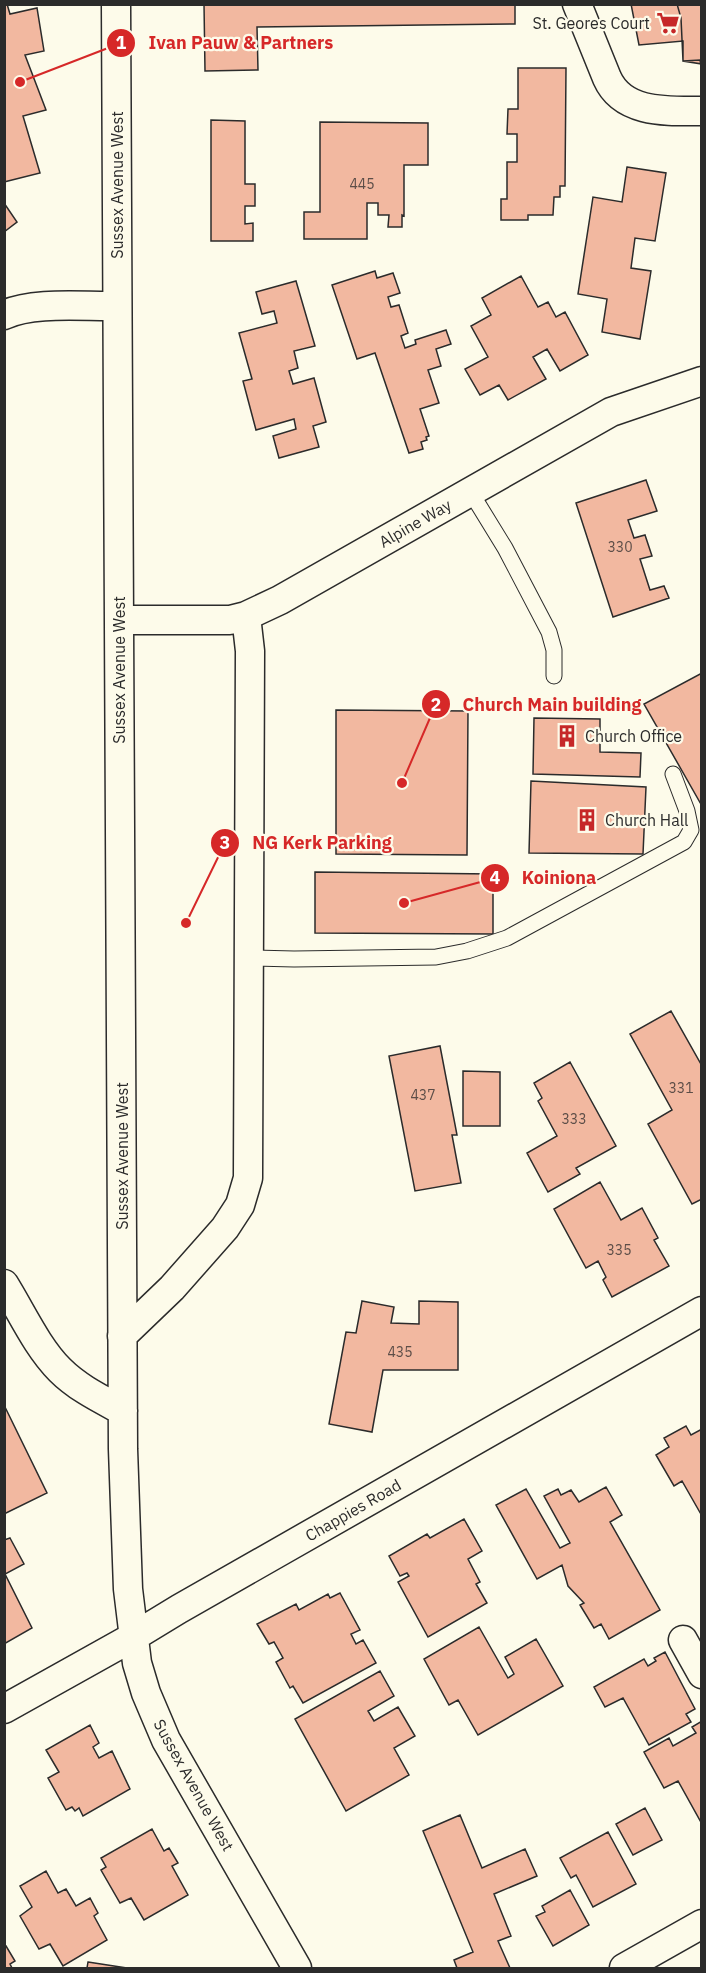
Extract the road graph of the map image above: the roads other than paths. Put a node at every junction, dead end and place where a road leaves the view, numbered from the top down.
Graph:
1 (116, 4) edge
2 (577, 4) edge
3 (702, 111) edge
4 (117, 306) junction
5 (4, 315) edge
6 (702, 381) edge
7 (470, 491) junction
8 (246, 616) junction
9 (119, 620) junction
10 (554, 676) dead end
11 (673, 774) dead end
12 (249, 958) junction
13 (4, 1284) edge
14 (702, 1311) edge
15 (122, 1336) junction
16 (123, 1411) junction
17 (133, 1638) junction
18 (683, 1640) dead end
19 (702, 1674) edge
20 (4, 1708) edge
21 (702, 1924) edge
22 (297, 1968) edge
23 (624, 1968) edge

1 - 4 street, Sussex Avenue West
2 - 3 street
4 - 5 street
4 - 9 street, Sussex Avenue West
6 - 7 street, Alpine Way
7 - 8 street, Alpine Way
7 - 10 lane
8 - 9 street, Alpine Way
8 - 12 street
9 - 15 street, Sussex Avenue West
11 - 12 lane
12 - 15 street
13 - 16 street
14 - 17 street, Chappies Road
15 - 16 street, Sussex Avenue West
16 - 17 street, Sussex Avenue West
17 - 20 street, Chappies Road
17 - 22 street, Sussex Avenue West
18 - 19 street
21 - 23 street

